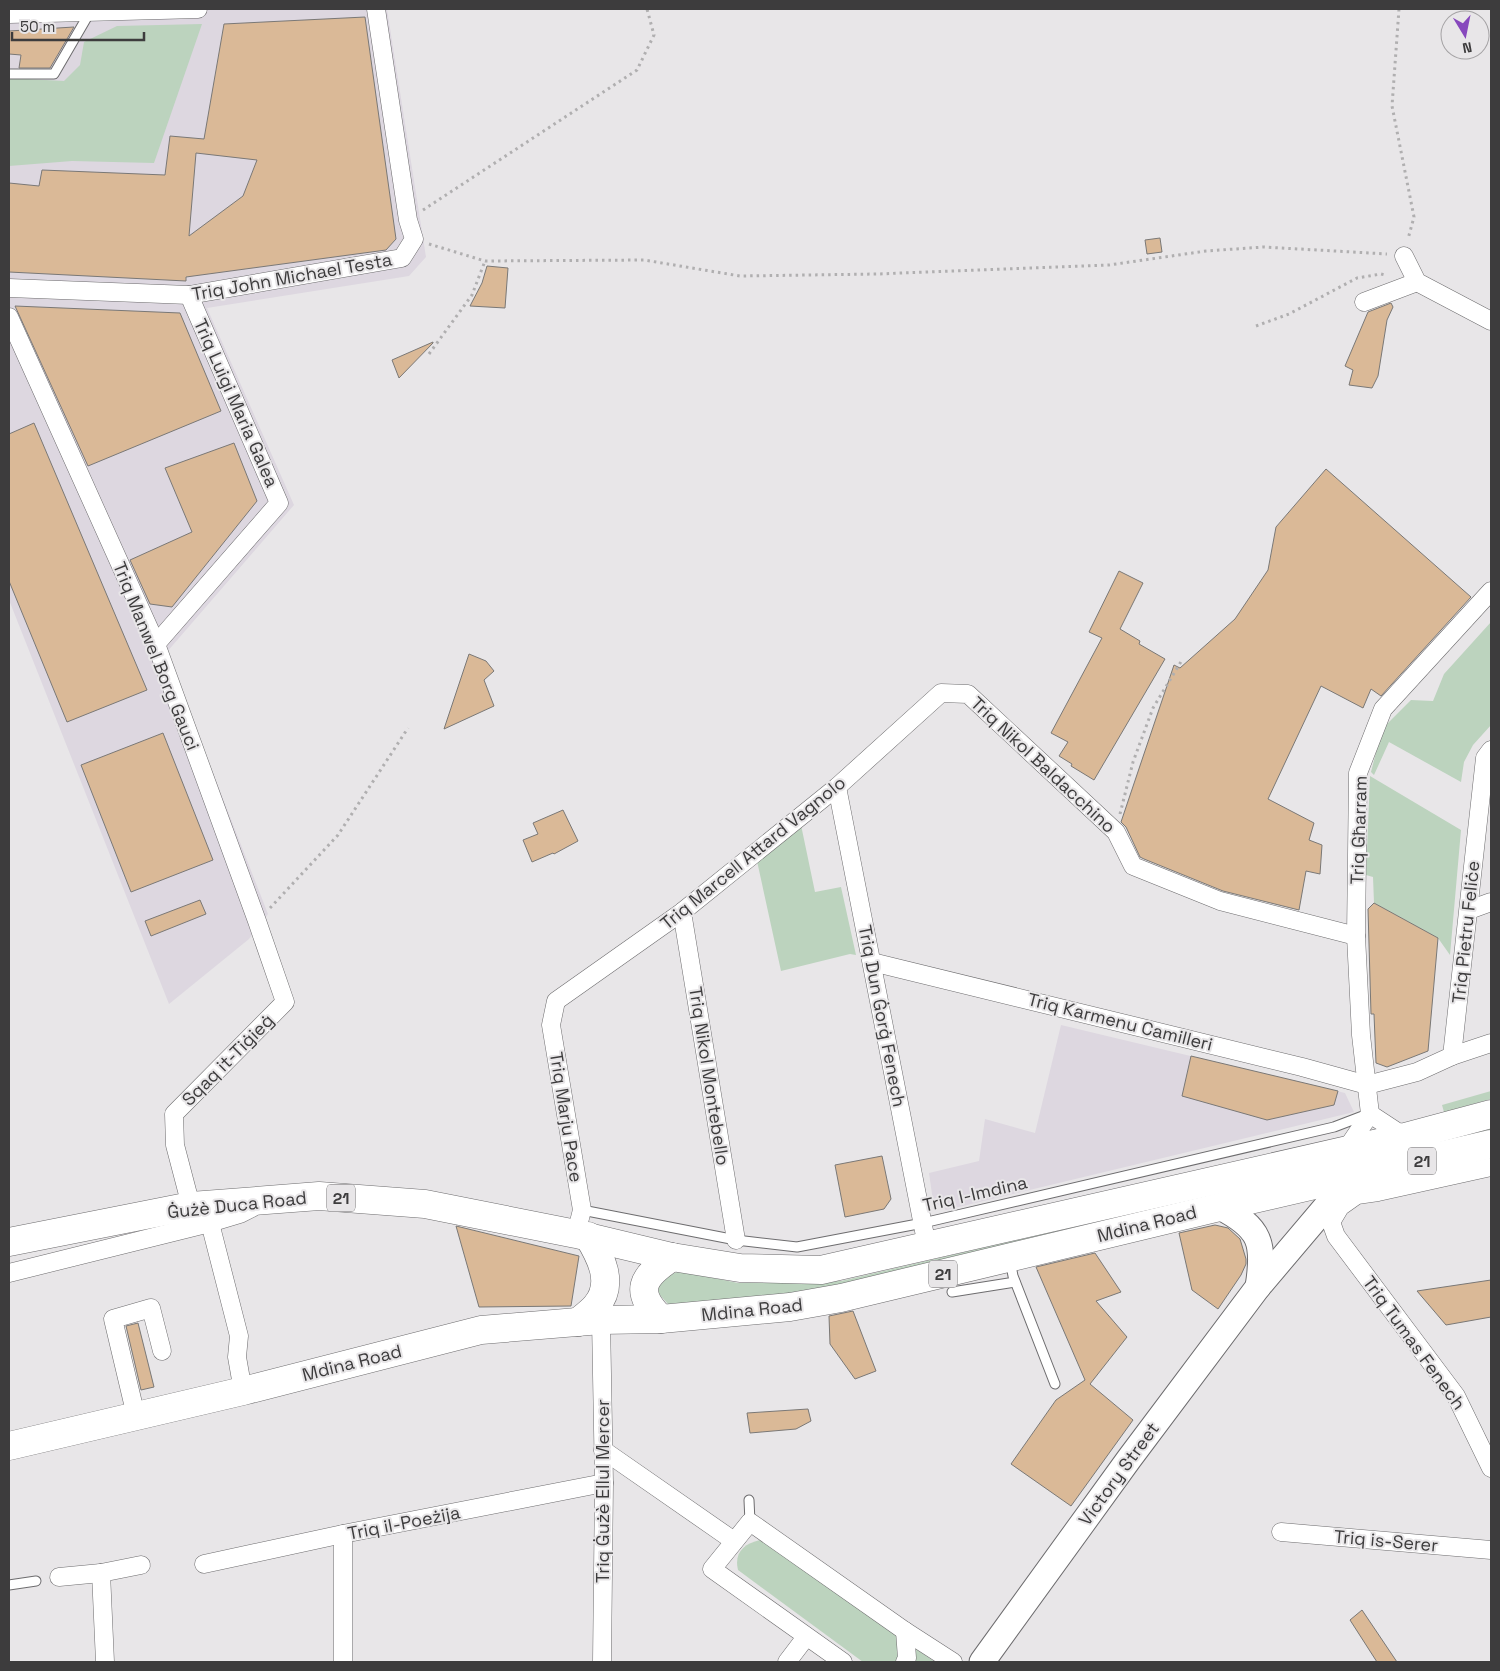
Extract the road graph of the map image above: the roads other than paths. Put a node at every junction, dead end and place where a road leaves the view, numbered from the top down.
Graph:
1 (198, 9) edge
2 (376, 9) edge
3 (138, 10) edge
4 (90, 12) junction
5 (9, 14) edge
6 (9, 74) edge
7 (1404, 256) road end
8 (1410, 285) junction
9 (9, 288) edge
10 (189, 295) junction
11 (1364, 302) dead end
12 (9, 317) edge
13 (1491, 321) edge
14 (1491, 591) edge
15 (156, 644) junction
16 (941, 693) joint
17 (1489, 754) edge
18 (837, 787) junction
19 (1491, 902) edge
20 (1469, 910) junction
21 (682, 912) junction
22 (1356, 936) junction
23 (872, 962) junction
24 (556, 1000) joint
25 (285, 1002) joint
26 (1491, 1043) edge
27 (1452, 1056) junction
28 (1367, 1085) junction
29 (1370, 1114) junction
30 (1491, 1114) edge
31 (1405, 1137) junction
32 (1491, 1144) edge
33 (1348, 1163) junction
34 (1491, 1167) edge
35 (1220, 1207) junction
36 (200, 1215) junction
37 (582, 1227) junction
38 (925, 1234) junction
39 (736, 1240) junction
40 (9, 1242) edge
41 (672, 1257) junction
42 (1012, 1270) junction
43 (9, 1273) edge
44 (1258, 1287) junction
45 (952, 1292) dead end
46 (661, 1319) junction
47 (590, 1321) junction
48 (162, 1351) dead end
49 (1055, 1384) dead end
50 (243, 1391) junction
51 (136, 1416) junction
52 (9, 1446) edge
53 (603, 1450) junction
54 (1491, 1468) edge
55 (604, 1483) junction
56 (748, 1500) dead end
57 (750, 1522) junction
58 (1280, 1532) dead end
59 (343, 1534) junction
60 (734, 1541) junction
61 (1491, 1550) edge
62 (204, 1564) dead end
63 (141, 1565) dead end
64 (101, 1573) junction
65 (59, 1577) dead end
66 (36, 1581) dead end
67 (9, 1585) edge
68 (905, 1631) junction
69 (806, 1637) junction
70 (105, 1662) edge
71 (343, 1662) edge
72 (602, 1662) edge
73 (787, 1662) edge
74 (842, 1662) edge
75 (905, 1662) edge
76 (953, 1662) edge
77 (982, 1662) edge

1 - 3 street
2 - 10 street, Triq John Michael Testa
3 - 4 street
4 - 5 street
4 - 6 lane
7 - 8 street
8 - 11 street
8 - 13 street
9 - 10 street, Triq John Michael Testa
10 - 15 street, Triq Luigi Maria Galea
12 - 15 street, Triq Manwel Borg Gauci
14 - 22 street, Triq Għarram
15 - 25 street, Triq Manwel Borg Gauci
16 - 18 street, Triq Marcell Attard Vagnolo
16 - 22 street, Triq Nikol Baldacchino
17 - 20 street, Triq Pietru Feliċe
18 - 21 street, Triq Marcell Attard Vagnolo
18 - 23 street, Triq Dun Ġorġ Fenech
19 - 20 street
20 - 27 street, Triq Pietru Feliċe
21 - 24 street, Triq Marcell Attard Vagnolo
21 - 39 street, Triq Nikol Montebello
22 - 28 street, Triq Għarram
23 - 28 street, Triq Karmenu Camilleri
23 - 38 street, Triq Dun Ġorġ Fenech
24 - 37 street, Triq Marju Pace
25 - 36 street, Sqaq it-Tiġieġ
26 - 27 street
27 - 28 street
28 - 29 street, Triq Għarram
29 - 31 street
29 - 33 street
29 - 38 lane, Triq l-Imdina
30 - 31 highway, Mdina Road / 21
31 - 33 highway, Mdina Road / 21
32 - 33 highway, Mdina Road / 21
33 - 35 highway, Mdina Road / 21
33 - 38 highway, Mdina Road / 21
33 - 44 street, Victory Street
34 - 54 street, Triq Tumas Fenech
35 - 42 highway, Mdina Road / 21
35 - 44 street
36 - 37 highway, Ġużè Duca Road / 21
36 - 40 highway, Ġużè Duca Road / 21
36 - 43 street
36 - 50 street, Sqaq it-Tiġieġ
37 - 39 lane, Triq l-Imdina
37 - 41 highway, Ġużè Duca Road / 21
37 - 47 highway
38 - 39 lane, Triq l-Imdina
38 - 41 highway, Mdina Road / 21
41 - 46 highway
42 - 45 lane
42 - 46 highway, Mdina Road / 21
42 - 49 lane
44 - 77 street, Victory Street
46 - 47 highway, Mdina Road / 21
47 - 50 highway, Mdina Road / 21
47 - 53 street, Triq Ġużè Ellul Mercer
48 - 51 street
50 - 51 highway, Mdina Road / 21
51 - 52 highway, Mdina Road / 21
53 - 55 street, Triq Ġużè Ellul Mercer
53 - 60 street
55 - 59 street, Triq il-Poeżija
55 - 72 street, Triq Ġużè Ellul Mercer
56 - 57 lane
57 - 60 street
57 - 68 street
58 - 61 street, Triq is-Serer
59 - 62 street, Triq il-Poeżija
59 - 71 street
60 - 69 street
63 - 64 street
64 - 65 street
64 - 70 street
66 - 67 lane
68 - 75 street
68 - 76 street
69 - 73 street
69 - 74 street

